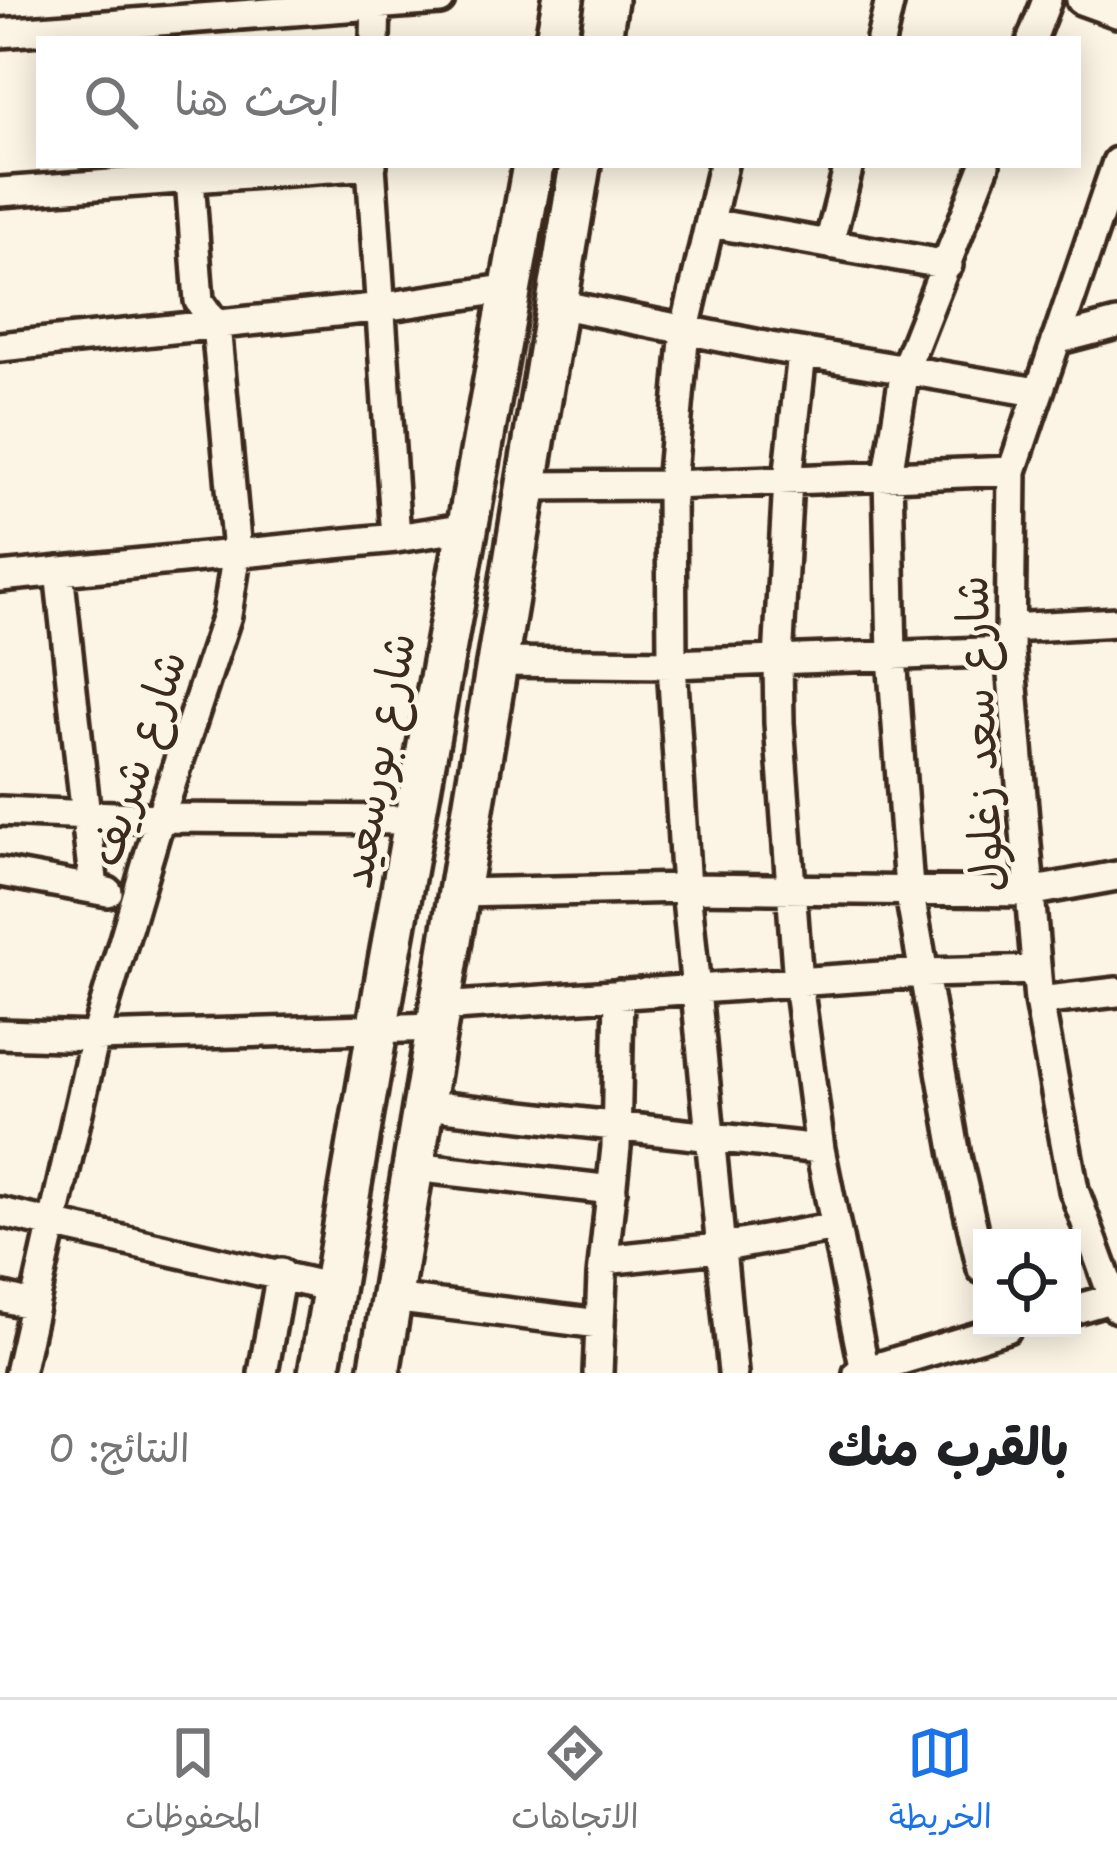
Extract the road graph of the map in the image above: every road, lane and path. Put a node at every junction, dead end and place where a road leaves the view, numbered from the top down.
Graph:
1 (440, 0) edge
2 (563, 0) edge
3 (607, 0) edge
4 (890, 0) edge
5 (1047, 0) edge
6 (1081, 0) edge
7 (376, 3) edge
8 (1117, 13) edge
9 (179, 19) edge
10 (85, 22) edge
11 (0, 33) edge
12 (375, 36) edge
13 (557, 36) edge
14 (601, 36) edge
15 (881, 36) edge
16 (1033, 36) edge
17 (1117, 162) edge
18 (280, 168) edge
19 (371, 168) edge
20 (532, 168) edge
21 (580, 168) edge
22 (722, 168) edge
23 (848, 168) edge
24 (984, 168) edge
25 (190, 171) edge
26 (63, 176) edge
27 (0, 191) edge
28 (710, 223) junction
29 (829, 244) junction
30 (948, 266) junction
31 (511, 288) junction
32 (557, 304) junction
33 (382, 307) junction
34 (1117, 324) edge
35 (216, 325) junction
36 (685, 329) junction
37 (1056, 340) junction
38 (0, 347) edge
39 (802, 352) junction
40 (905, 369) junction
41 (1037, 392) junction
42 (1012, 471) junction
43 (888, 475) junction
44 (788, 480) junction
45 (670, 485) junction
46 (527, 486) junction
47 (468, 526) junction
48 (396, 538) junction
49 (236, 552) junction
50 (59, 571) junction
51 (0, 577) edge
52 (1117, 622) edge
53 (1010, 639) junction
54 (892, 656) junction
55 (778, 661) junction
56 (498, 662) junction
57 (672, 664) junction
58 (0, 811) edge
59 (87, 814) junction
60 (160, 818) junction
61 (415, 820) junction
62 (0, 872) edge
63 (1117, 876) edge
64 (686, 888) junction
65 (94, 889) junction
66 (790, 889) junction
67 (909, 889) junction
68 (1029, 892) junction
69 (460, 893) junction
70 (136, 897) junction
71 (1036, 970) junction
72 (924, 973) junction
73 (798, 983) junction
74 (697, 990) junction
75 (1117, 992) edge
76 (620, 994) junction
77 (1039, 1000) junction
78 (440, 1017) junction
79 (376, 1030) junction
80 (0, 1034) edge
81 (95, 1037) junction
82 (425, 1105) junction
83 (617, 1126) junction
84 (709, 1136) junction
85 (820, 1149) junction
86 (414, 1167) junction
87 (612, 1190) junction
88 (0, 1212) edge
89 (52, 1222) junction
90 (836, 1227) junction
91 (973, 1230) edge
92 (719, 1248) junction
93 (604, 1260) junction
94 (281, 1274) junction
95 (333, 1288) junction
96 (0, 1297) edge
97 (392, 1298) junction
98 (1116, 1301) edge
99 (33, 1305) junction
100 (1081, 1308) edge
101 (599, 1324) junction
102 (984, 1337) edge
103 (936, 1362) edge
104 (861, 1372) edge
105 (19, 1373) edge
106 (263, 1373) edge
107 (319, 1373) edge
108 (379, 1373) edge
109 (598, 1373) edge
110 (733, 1373) edge

1 - 7 street
2 - 13 street
3 - 14 street
4 - 15 street
5 - 16 street
6 - 8 street
7 - 9 street
7 - 12 street
9 - 10 street
10 - 11 street
17 - 37 street, شارع سعد زغلول
18 - 25 street
19 - 33 street
20 - 31 street, شارع بورسعيد
21 - 32 street
22 - 28 street
23 - 29 street
24 - 30 street
25 - 26 street
25 - 35 street, شارع شريف
26 - 27 street
28 - 29 street
28 - 36 street
29 - 30 street
30 - 40 street
31 - 33 street
31 - 47 street, شارع بورسعيد
32 - 36 street
32 - 46 street
33 - 35 street
33 - 48 street
34 - 37 street
35 - 38 street
35 - 49 street, شارع شريف
36 - 39 street
36 - 45 street
37 - 41 street, شارع سعد زغلول
39 - 40 street
39 - 44 street
40 - 41 street
40 - 43 street
41 - 42 street, شارع سعد زغلول
42 - 43 street
42 - 53 street, شارع سعد زغلول
43 - 44 street
43 - 54 street
44 - 45 street
44 - 55 street
45 - 46 street
45 - 57 street
46 - 56 street
47 - 48 street
47 - 61 street, شارع بورسعيد
48 - 49 street
49 - 50 street
49 - 60 street, شارع شريف
50 - 51 street
50 - 59 street
52 - 53 street
53 - 54 street
53 - 68 street, شارع سعد زغلول
54 - 55 street
54 - 67 street
55 - 57 street
55 - 66 street
56 - 57 street
56 - 69 street
57 - 64 street
58 - 59 street
59 - 60 street
59 - 65 street
60 - 61 street
60 - 70 street, شارع شريف
61 - 79 street, شارع بورسعيد
62 - 65 street
63 - 68 street
64 - 66 street
64 - 69 street
64 - 74 street
65 - 70 street
66 - 67 street
66 - 73 street
67 - 68 street
67 - 72 street
68 - 71 street, شارع سعد زغلول
69 - 78 street
70 - 81 street, شارع شريف
71 - 72 street
71 - 77 street, شارع سعد زغلول
72 - 73 street
72 - 91 street
73 - 74 street
73 - 85 street
74 - 76 street
74 - 84 street
75 - 77 street
76 - 78 street
76 - 83 street
77 - 98 street, شارع سعد زغلول
78 - 79 street
78 - 82 street
79 - 81 street
79 - 95 street, شارع بورسعيد
80 - 81 street
81 - 89 street, شارع شريف
82 - 83 street
82 - 86 street
83 - 84 street
83 - 87 street
84 - 85 street
84 - 92 street
85 - 90 street
86 - 87 street
86 - 97 street
87 - 93 street
88 - 89 street
89 - 94 street
89 - 99 street, شارع شريف
90 - 92 street
90 - 104 street
92 - 93 street
92 - 110 street
93 - 101 street
94 - 95 street
94 - 106 street
95 - 107 street, شارع بورسعيد
96 - 99 street
97 - 101 street
97 - 108 street
98 - 100 street
99 - 105 street, شارع شريف
101 - 109 street
102 - 103 street
103 - 104 street

